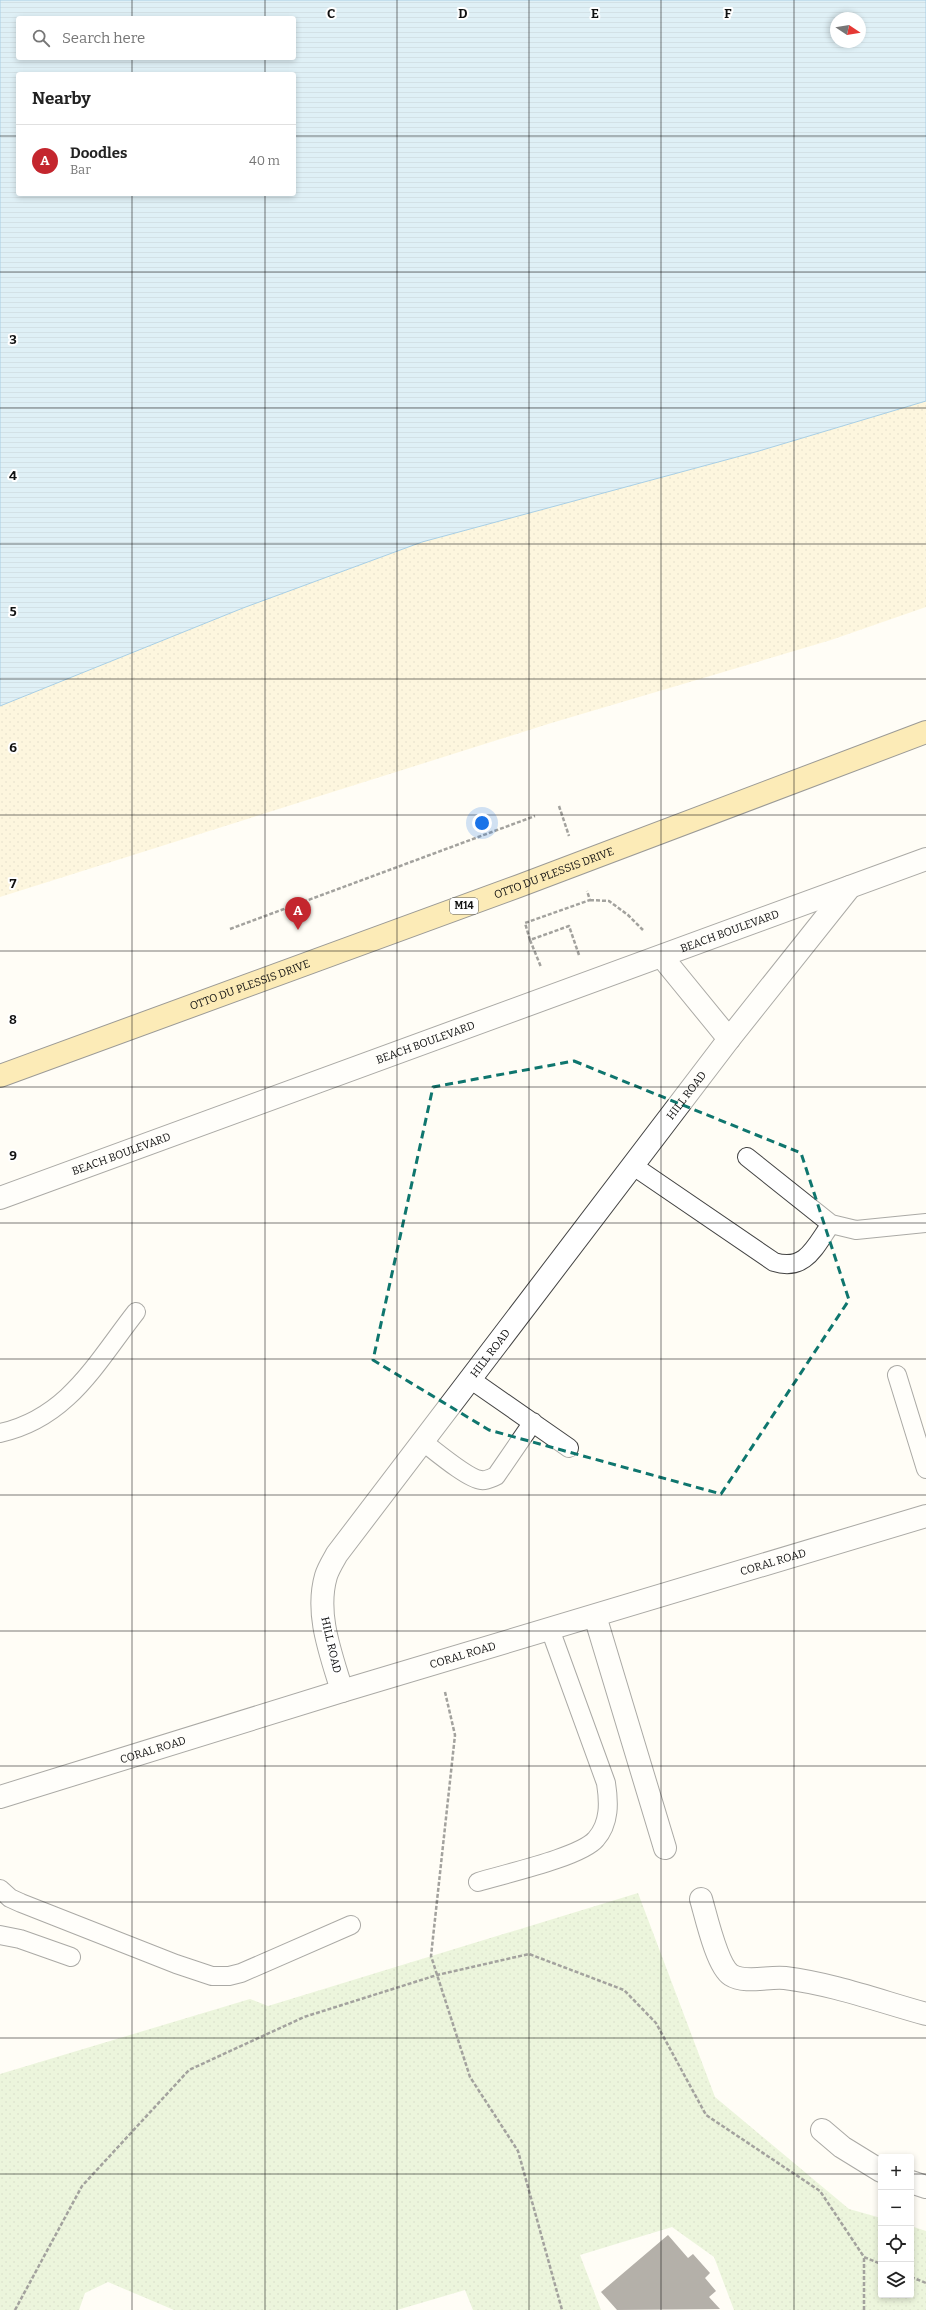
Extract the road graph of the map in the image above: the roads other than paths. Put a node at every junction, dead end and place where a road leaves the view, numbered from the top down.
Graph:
1 (926, 732) edge
2 (926, 859) edge
3 (850, 887) junction
4 (662, 957) junction
5 (730, 1039) junction
6 (0, 1076) edge
7 (747, 1157) dead end
8 (632, 1165) junction
9 (0, 1198) edge
10 (926, 1223) edge
11 (831, 1224) junction
12 (136, 1312) dead end
13 (897, 1375) dead end
14 (470, 1379) junction
15 (533, 1422) junction
16 (0, 1432) edge
17 (921, 1435) edge
18 (422, 1442) junction
19 (569, 1448) dead end
20 (926, 1469) edge
21 (926, 1516) edge
22 (595, 1616) junction
23 (550, 1629) junction
24 (342, 1691) junction
25 (0, 1797) edge
26 (665, 1848) dead end
27 (478, 1882) dead end
28 (0, 1889) edge
29 (701, 1899) dead end
30 (351, 1925) dead end
31 (0, 1935) edge
32 (71, 1957) dead end
33 (926, 2014) edge
34 (822, 2130) dead end
35 (878, 2169) edge
36 (914, 2183) edge
37 (926, 2187) edge

1 - 6 main road, OTTO DU PLESSIS DRIVE / M14
2 - 3 street, BEACH BOULEVARD
3 - 4 street, BEACH BOULEVARD
3 - 5 street, HILL ROAD
4 - 5 street
4 - 9 street, BEACH BOULEVARD
5 - 8 street, HILL ROAD
7 - 11 lane
8 - 11 lane
8 - 14 street, HILL ROAD
10 - 11 lane
12 - 16 lane
13 - 17 lane
14 - 15 lane
14 - 18 street, HILL ROAD
15 - 18 lane
15 - 19 lane
17 - 20 lane
18 - 24 street, HILL ROAD
21 - 22 street, CORAL ROAD
22 - 23 street, CORAL ROAD
22 - 26 street
23 - 24 street, CORAL ROAD
23 - 27 lane
24 - 25 street, CORAL ROAD
28 - 30 lane
29 - 33 street
31 - 32 lane
34 - 35 street
36 - 37 street

